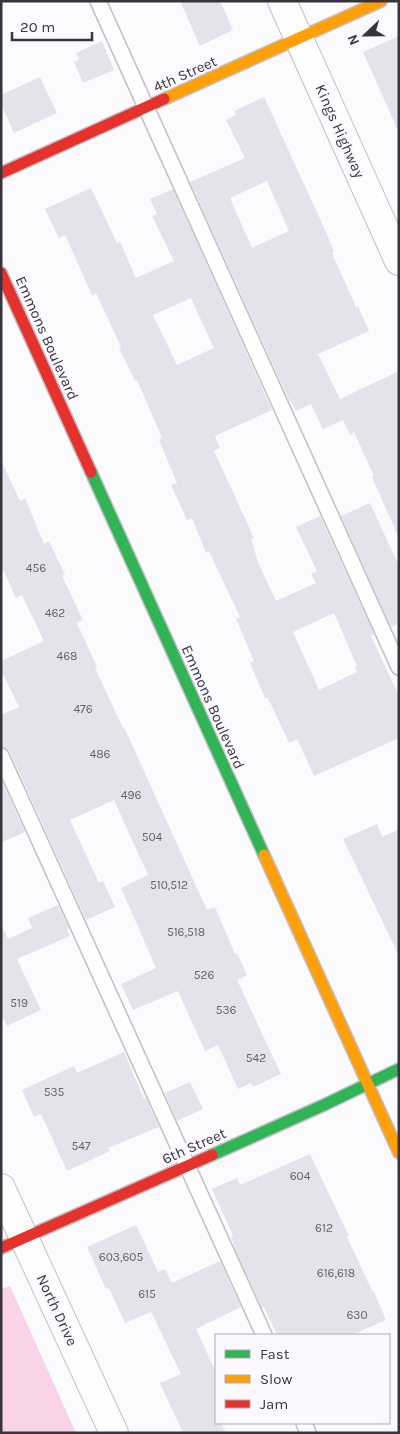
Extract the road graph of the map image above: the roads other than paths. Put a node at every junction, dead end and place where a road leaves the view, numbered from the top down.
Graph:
1 (98, 1) edge
2 (282, 1) edge
3 (381, 1) edge
4 (299, 39) junction
5 (146, 108) junction
6 (1, 173) edge
7 (399, 261) edge
8 (1, 273) edge
9 (399, 667) edge
10 (1, 756) edge
11 (399, 1069) edge
12 (367, 1084) junction
13 (399, 1153) edge
14 (188, 1165) junction
15 (1, 1188) edge
16 (13, 1243) edge
17 (264, 1334) edge
18 (114, 1433) edge

1 - 5 lane
2 - 4 street, Kings Highway
3 - 4 street, 4th Street
4 - 5 street, 4th Street
4 - 7 street, Kings Highway
5 - 6 street, 4th Street
5 - 9 lane
8 - 12 street, Emmons Boulevard
10 - 14 lane
11 - 12 street, 6th Street
12 - 13 street, Emmons Boulevard
12 - 14 street, 6th Street
14 - 16 street, 6th Street
14 - 17 lane
15 - 16 street, North Drive
16 - 18 street, North Drive

